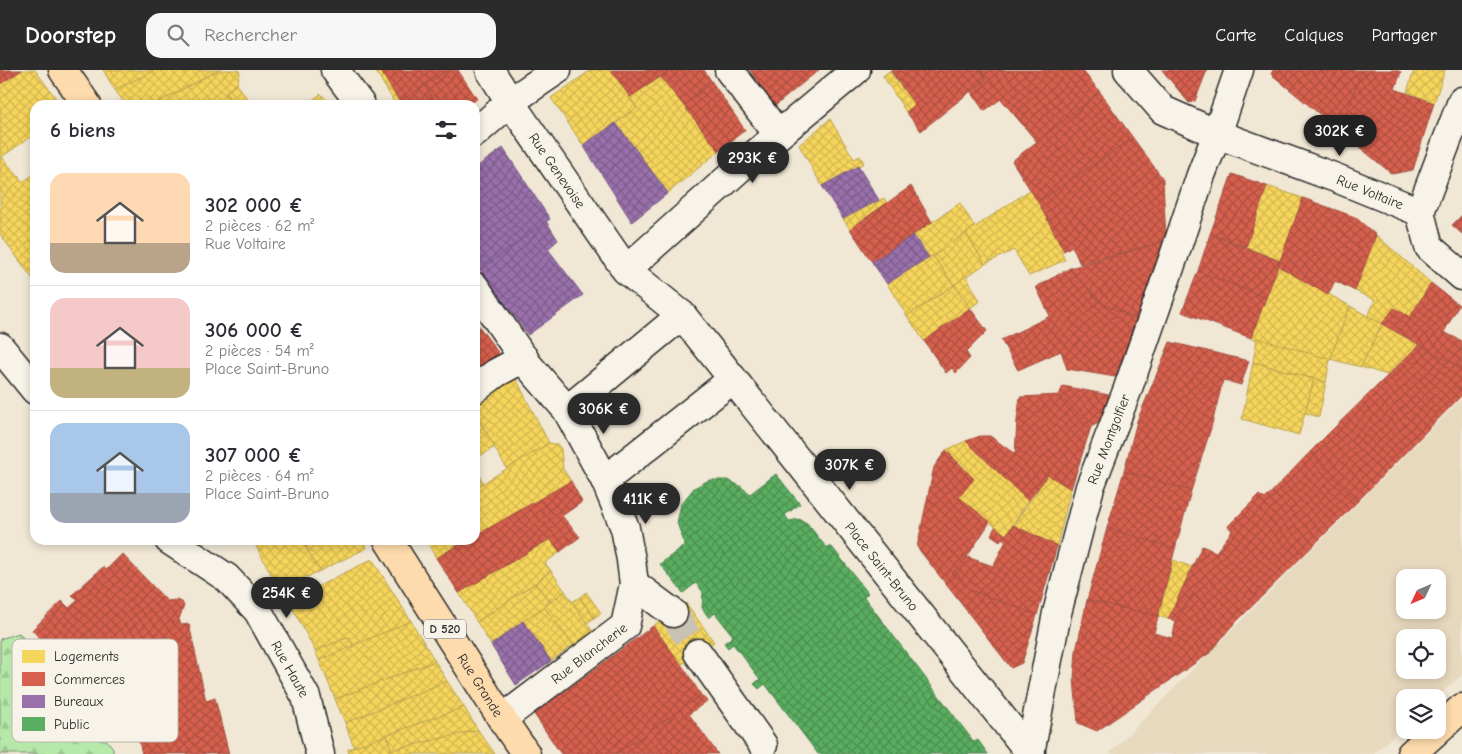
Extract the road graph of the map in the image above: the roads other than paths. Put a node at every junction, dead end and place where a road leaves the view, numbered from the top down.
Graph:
1 (62, 70) edge
2 (335, 70) edge
3 (490, 70) edge
4 (530, 70) edge
5 (557, 70) edge
6 (729, 70) edge
7 (856, 70) edge
8 (1128, 70) edge
9 (1239, 70) edge
10 (83, 100) edge
11 (357, 100) edge
12 (1462, 101) edge
13 (510, 102) junction
14 (480, 129) edge
15 (778, 134) junction
16 (1217, 134) junction
17 (1420, 212) junction
18 (626, 270) junction
19 (1462, 276) edge
20 (480, 295) edge
21 (682, 315) junction
22 (0, 347) edge
23 (524, 358) junction
24 (733, 379) junction
25 (30, 384) edge
26 (480, 384) edge
27 (567, 410) junction
28 (605, 480) junction
29 (177, 545) edge
30 (391, 545) edge
31 (634, 584) junction
32 (673, 613) tunnel mouth
33 (698, 653) tunnel mouth
34 (1462, 708) edge
35 (502, 719) junction
36 (763, 744) dead end
37 (1030, 753) edge
38 (320, 754) edge
39 (526, 754) edge
40 (1411, 754) edge

1 - 10 main road
2 - 11 street
3 - 13 street, Rue Genevoise
4 - 13 street
5 - 13 street
6 - 15 street
7 - 15 street
8 - 16 street, Rue Voltaire
9 - 16 street, Rue Montgolfier
12 - 17 street
13 - 14 street
13 - 18 street, Rue Genevoise
15 - 18 street
16 - 17 street, Rue Voltaire
16 - 37 street, Rue Montgolfier
17 - 19 street, Rue Voltaire
18 - 21 street, Place Saint-Bruno
20 - 23 street
21 - 24 street, Place Saint-Bruno
21 - 27 street
22 - 25 street
23 - 26 street
23 - 27 street
24 - 28 street
24 - 37 street, Place Saint-Bruno
27 - 28 street
28 - 31 street, Rue Blancherie
29 - 38 street, Rue Haute
30 - 35 main road, Rue Grande / D 520
31 - 32 street
31 - 35 street, Rue Blancherie
33 - 36 street
34 - 40 main road
35 - 39 main road, Rue Grande / D 520

